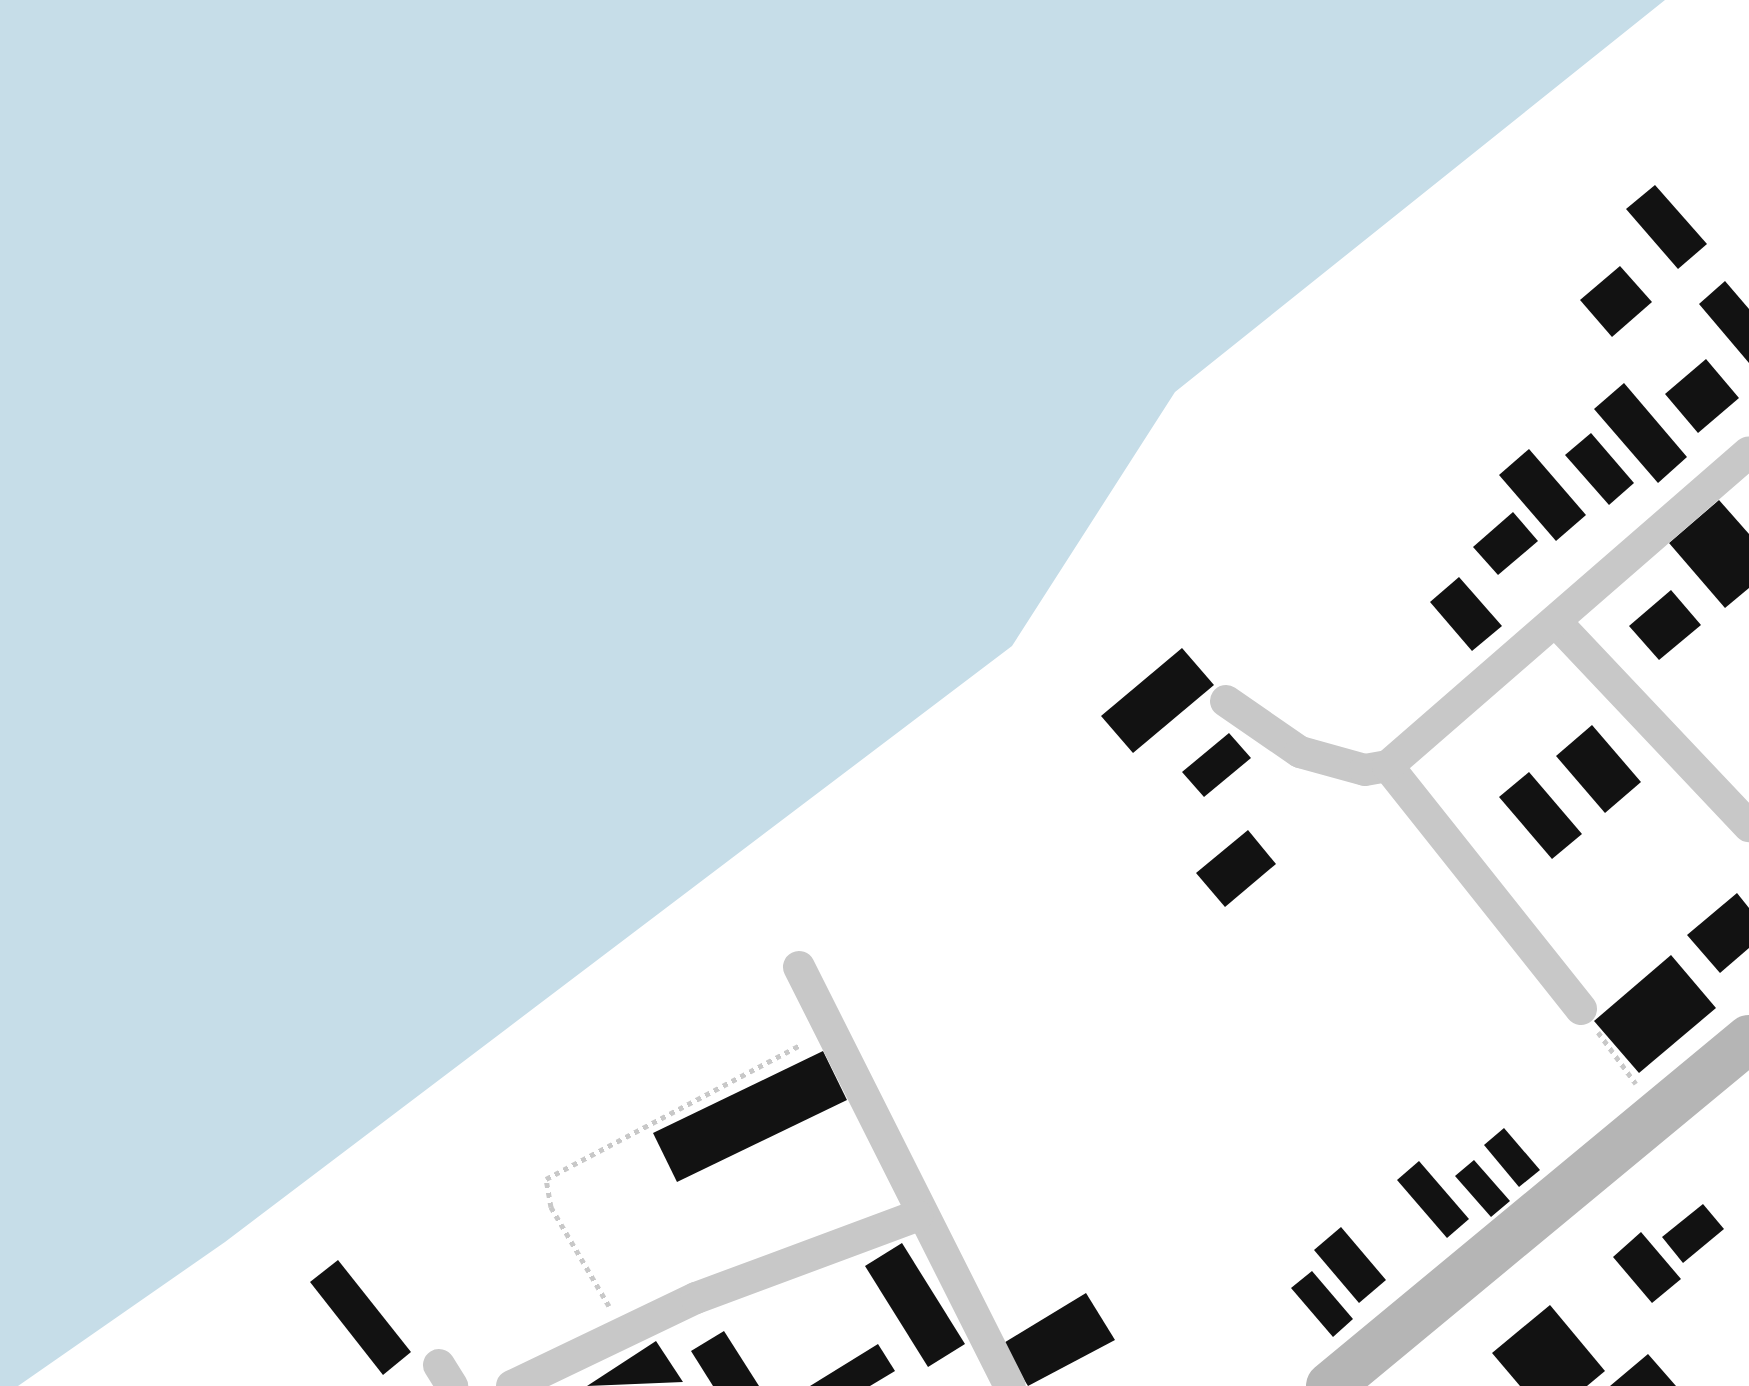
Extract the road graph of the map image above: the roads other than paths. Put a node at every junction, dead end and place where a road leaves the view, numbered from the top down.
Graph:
1 (1749, 452) edge
2 (1556, 622) junction
3 (1226, 701) dead end
4 (1388, 766) junction
5 (1749, 826) edge
6 (799, 967) dead end
7 (1581, 1009) road end
8 (1749, 1039) edge
9 (917, 1216) junction
10 (512, 1386) edge
11 (1010, 1386) edge
12 (1330, 1386) edge

1 - 2 street
2 - 4 street
2 - 5 street
3 - 4 street
4 - 7 street
6 - 9 street
8 - 12 street
9 - 10 street
9 - 11 street

